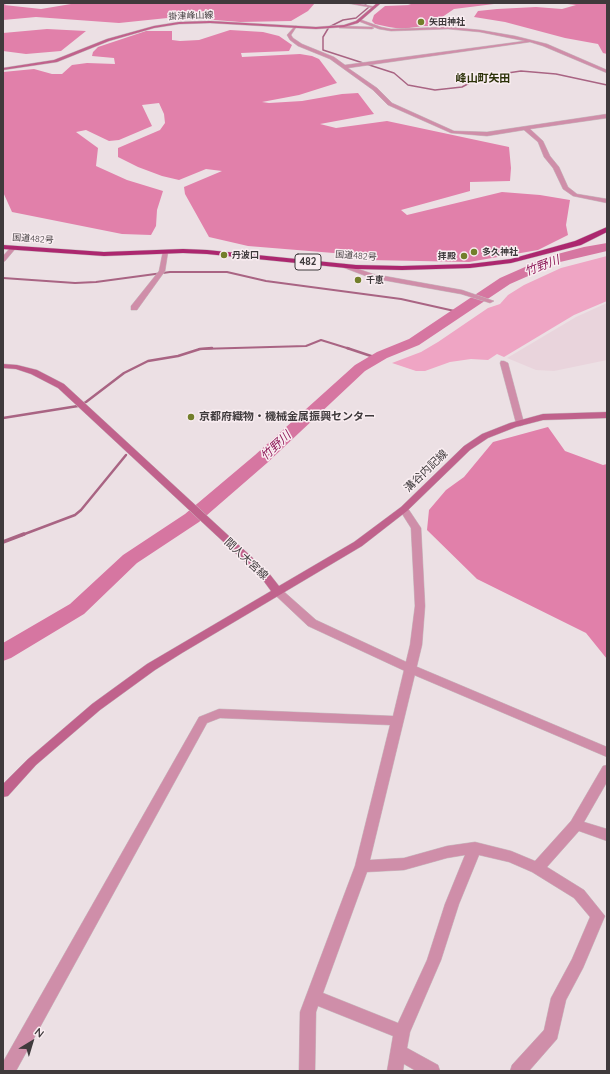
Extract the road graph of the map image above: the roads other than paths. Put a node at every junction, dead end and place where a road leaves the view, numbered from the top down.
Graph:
1 (348, 3) edge
2 (379, 3) edge
3 (374, 7) junction
4 (359, 20) junction
5 (296, 27) junction
6 (340, 27) junction
7 (380, 28) junction
8 (534, 42) junction
9 (344, 67) junction
10 (3, 69) edge
11 (607, 72) edge
12 (607, 116) edge
13 (525, 128) junction
14 (607, 201) edge
15 (607, 229) edge
16 (3, 247) edge
17 (13, 248) junction
18 (165, 252) junction
19 (3, 260) edge
20 (344, 266) junction
21 (490, 301) dead end
22 (134, 308) dead end
23 (504, 363) dead end
24 (3, 366) edge
25 (607, 415) edge
26 (520, 423) junction
27 (404, 509) junction
28 (277, 591) junction
29 (411, 669) junction
30 (398, 721) junction
31 (607, 752) edge
32 (607, 770) edge
33 (3, 792) edge
34 (576, 826) junction
35 (607, 835) edge
36 (475, 848) junction
37 (362, 866) junction
38 (537, 868) junction
39 (313, 997) junction
40 (402, 1032) junction
41 (399, 1052) junction
42 (7, 1071) edge
43 (307, 1071) edge
44 (395, 1071) edge
45 (432, 1071) edge
46 (518, 1071) edge

1 - 3 street
2 - 3 main road, 掛津峰山線
3 - 4 main road, 掛津峰山線
4 - 6 main road, 掛津峰山線
4 - 7 street
5 - 6 main road, 掛津峰山線
5 - 9 street
5 - 10 main road, 掛津峰山線
6 - 7 street
7 - 8 street
8 - 9 street
8 - 11 street
9 - 13 street
12 - 13 street
13 - 14 street
15 - 20 highway, 国道482号 / 482
16 - 17 highway, 国道482号 / 482
17 - 18 highway, 国道482号 / 482
17 - 19 street
18 - 20 highway, 国道482号 / 482
18 - 22 street
20 - 21 street
23 - 26 street
24 - 28 main road, 間人大宮線
25 - 26 main road, 溝谷内記線
26 - 27 main road, 溝谷内記線
27 - 28 main road, 溝谷内記線
27 - 29 street
28 - 29 street
28 - 33 main road, 間人大宮線
29 - 30 street
29 - 31 street
30 - 37 street
30 - 42 street
32 - 34 street
34 - 35 street
34 - 38 street
36 - 37 street
36 - 38 street
36 - 40 street
37 - 39 street
38 - 46 street
39 - 40 street
39 - 43 street
40 - 41 street
41 - 44 street
41 - 45 street

